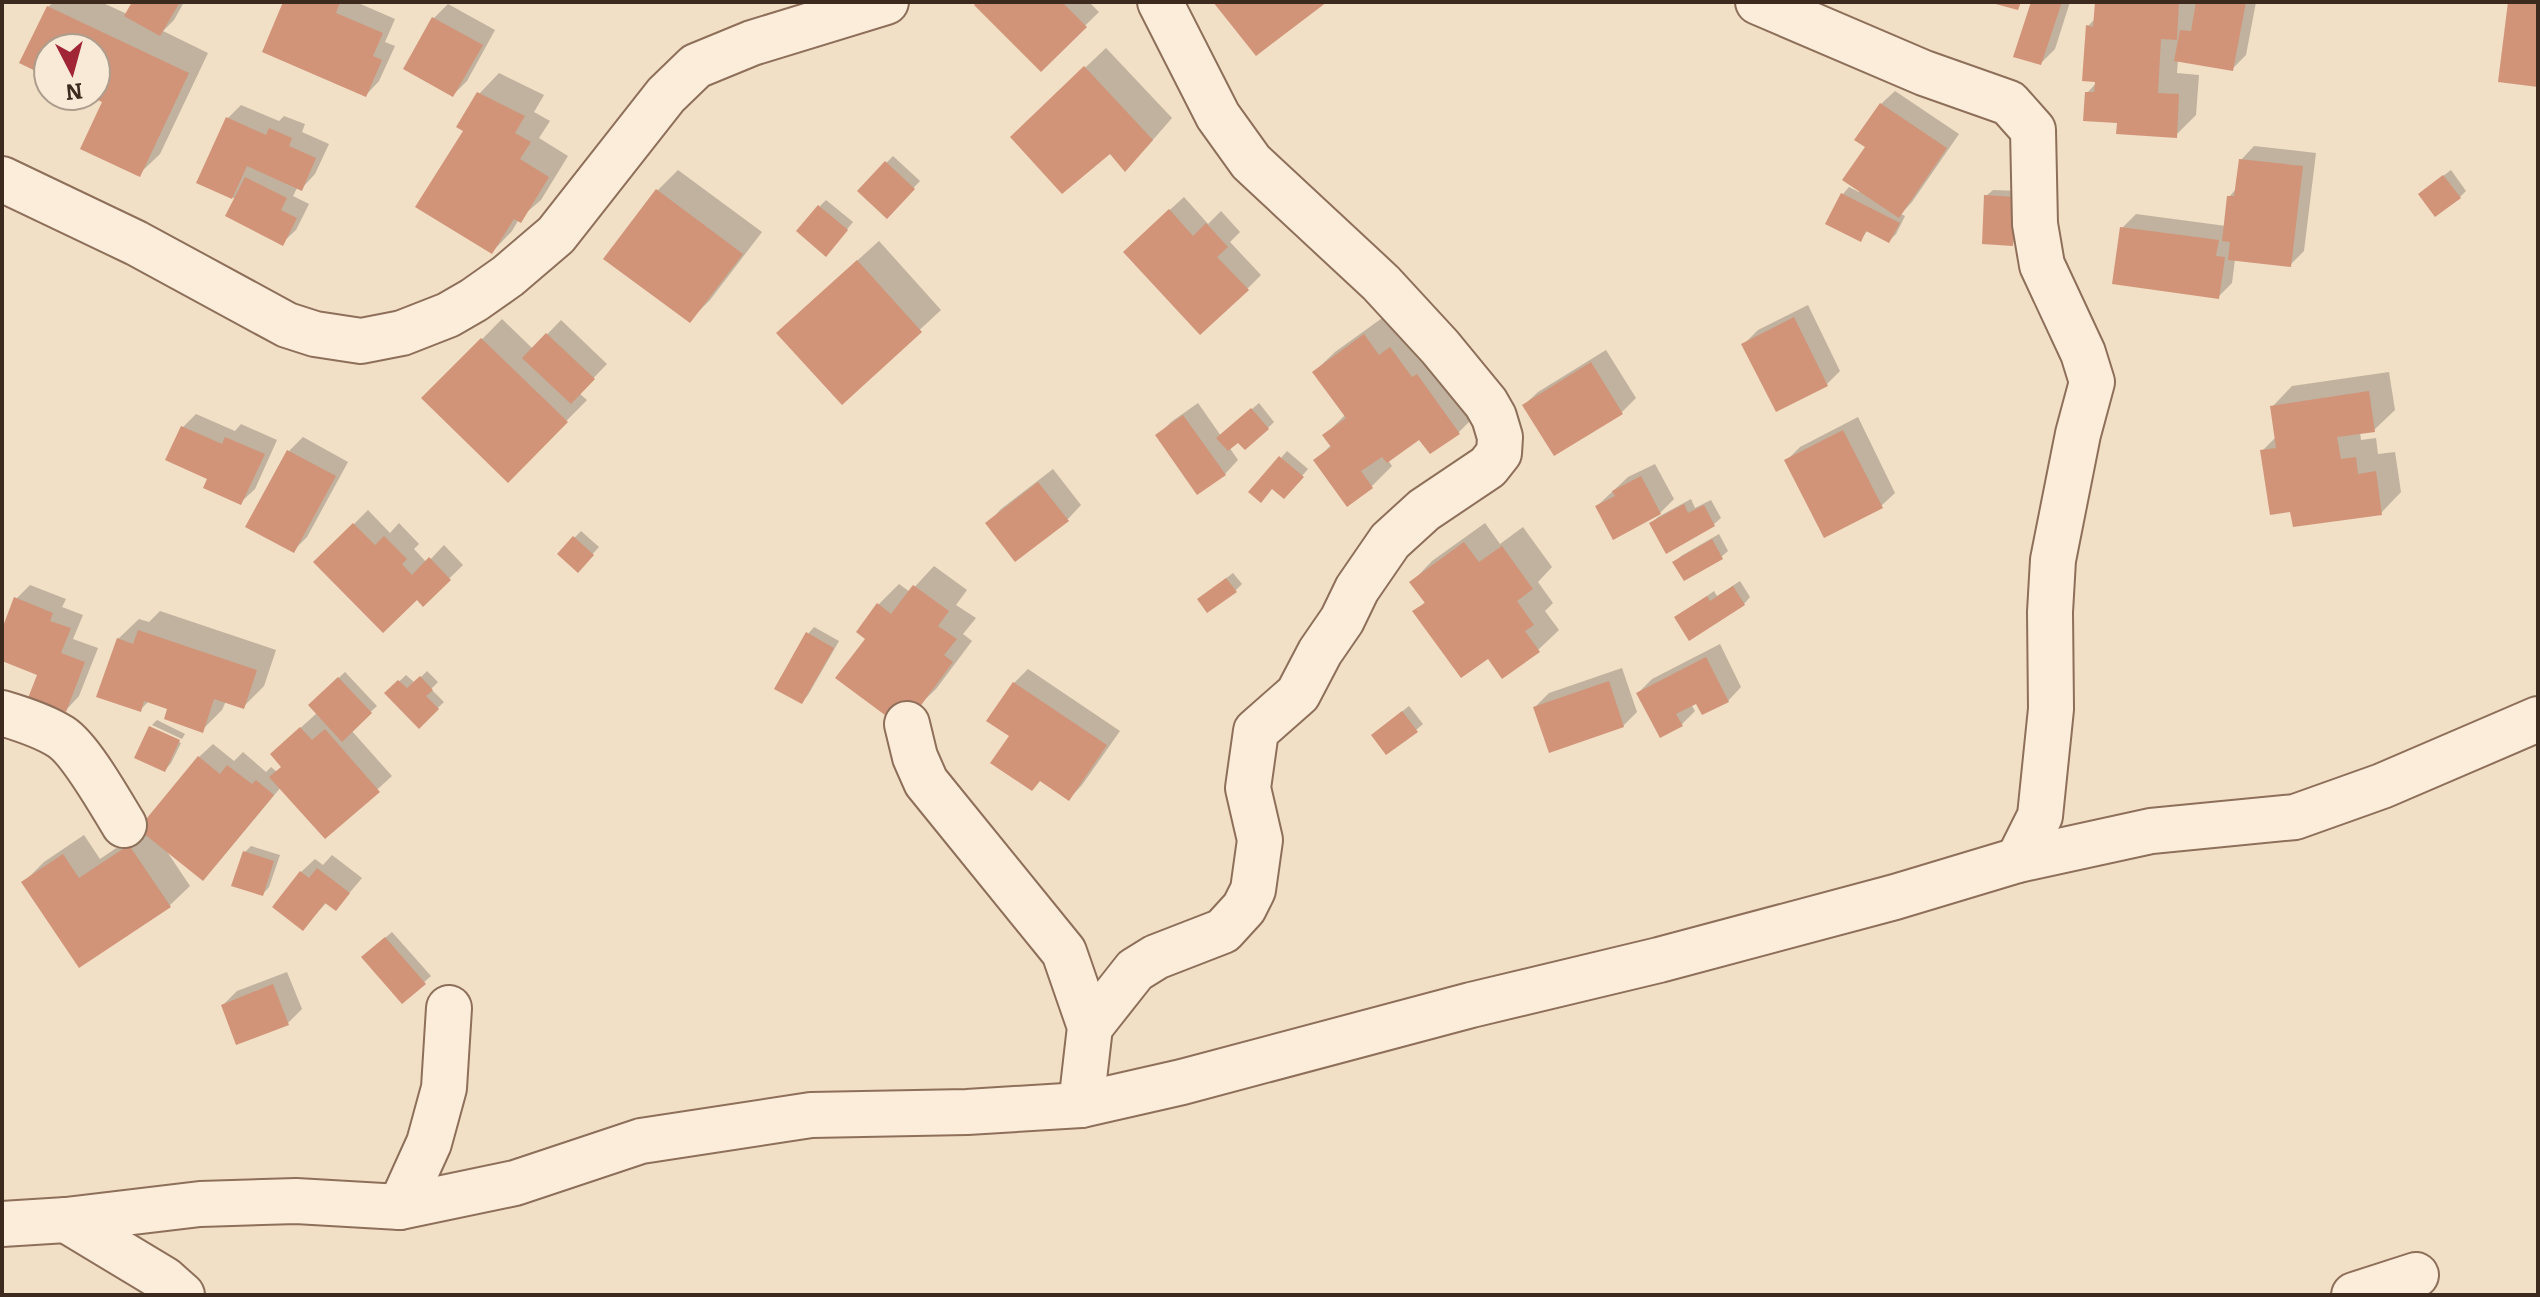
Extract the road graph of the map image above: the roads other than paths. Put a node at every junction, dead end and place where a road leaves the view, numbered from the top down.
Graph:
1 (886, 2) edge
2 (1160, 2) edge
3 (1758, 2) edge
4 (2, 179) edge
5 (2, 713) edge
6 (2538, 719) edge
7 (907, 724) dead end
8 (124, 825) dead end
9 (2018, 860) junction
10 (449, 1008) dead end
11 (1090, 1027) junction
12 (1081, 1105) junction
13 (400, 1207) junction
14 (66, 1220) junction
15 (2, 1224) edge
16 (2416, 1275) dead end
17 (182, 1295) edge
18 (2354, 1295) edge

1 - 4 street
2 - 11 street
3 - 9 street
5 - 8 street
6 - 9 street
7 - 11 street
9 - 12 street
10 - 13 street
11 - 12 street
12 - 13 street
13 - 14 street
14 - 15 street
14 - 17 street
16 - 18 street

